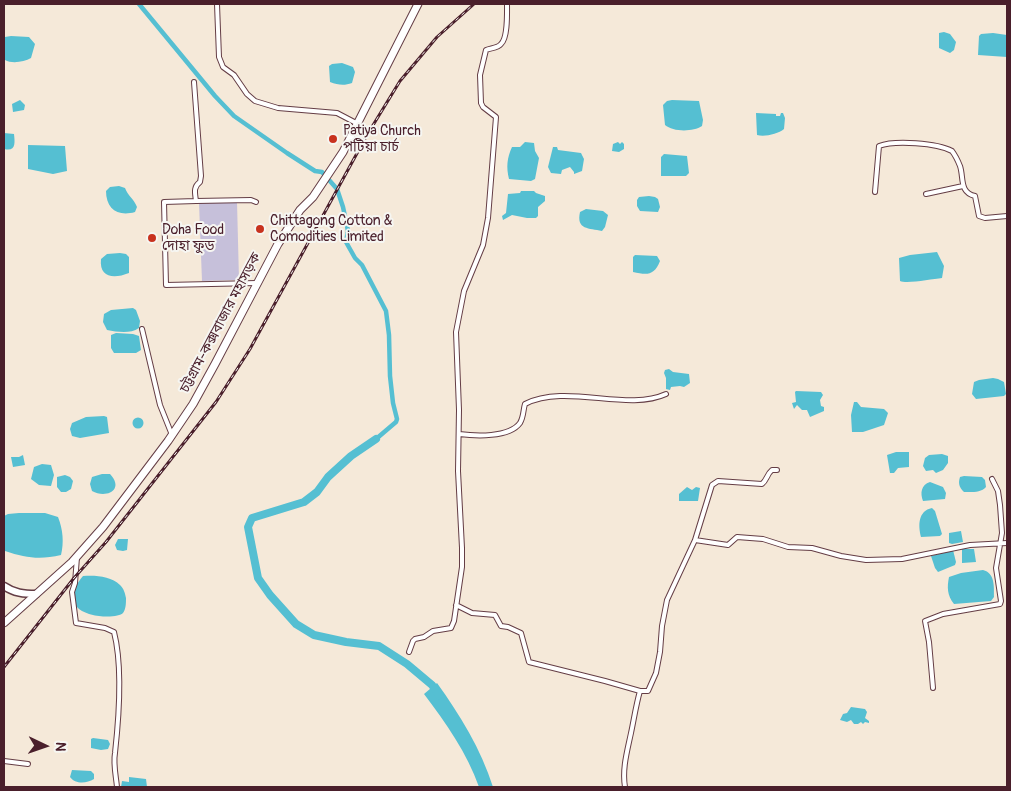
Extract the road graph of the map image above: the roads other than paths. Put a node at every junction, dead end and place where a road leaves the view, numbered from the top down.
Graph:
1 (217, 4) edge
2 (418, 4) edge
3 (507, 4) edge
4 (194, 82) dead end
5 (358, 124) junction
6 (964, 186) junction
7 (875, 192) dead end
8 (926, 194) dead end
9 (196, 201) junction
10 (256, 202) dead end
11 (1007, 216) edge
12 (257, 283) junction
13 (142, 329) dead end
14 (666, 394) dead end
15 (459, 434) junction
16 (172, 435) junction
17 (777, 470) dead end
18 (992, 479) dead end
19 (695, 540) junction
20 (1000, 543) junction
21 (1007, 543) edge
22 (77, 556) junction
23 (4, 586) edge
24 (36, 594) junction
25 (456, 605) junction
26 (4, 623) edge
27 (409, 652) dead end
28 (933, 688) dead end
29 (640, 692) junction
30 (4, 762) edge
31 (28, 764) dead end
32 (117, 787) edge
33 (625, 787) edge

1 - 5 street
2 - 5 highway, চট্টগ্রাম-কক্সবাজার মহাসড়ক
3 - 15 street
4 - 9 street
5 - 12 highway, চট্টগ্রাম-কক্সবাজার মহাসড়ক
6 - 7 street
6 - 8 street
6 - 11 street
9 - 10 street
9 - 12 street
12 - 16 highway, চট্টগ্রাম-কক্সবাজার মহাসড়ক
13 - 16 street
14 - 15 street
15 - 25 street
16 - 22 highway, চট্টগ্রাম-কক্সবাজার মহাসড়ক
17 - 19 street
18 - 20 street
19 - 20 street
19 - 29 street
20 - 21 street
20 - 28 street
22 - 24 highway, চট্টগ্রাম-কক্সবাজার মহাসড়ক
22 - 32 street
23 - 24 main road
24 - 26 highway, চট্টগ্রাম-কক্সবাজার মহাসড়ক
25 - 27 street
25 - 29 street
29 - 33 street
30 - 31 street

